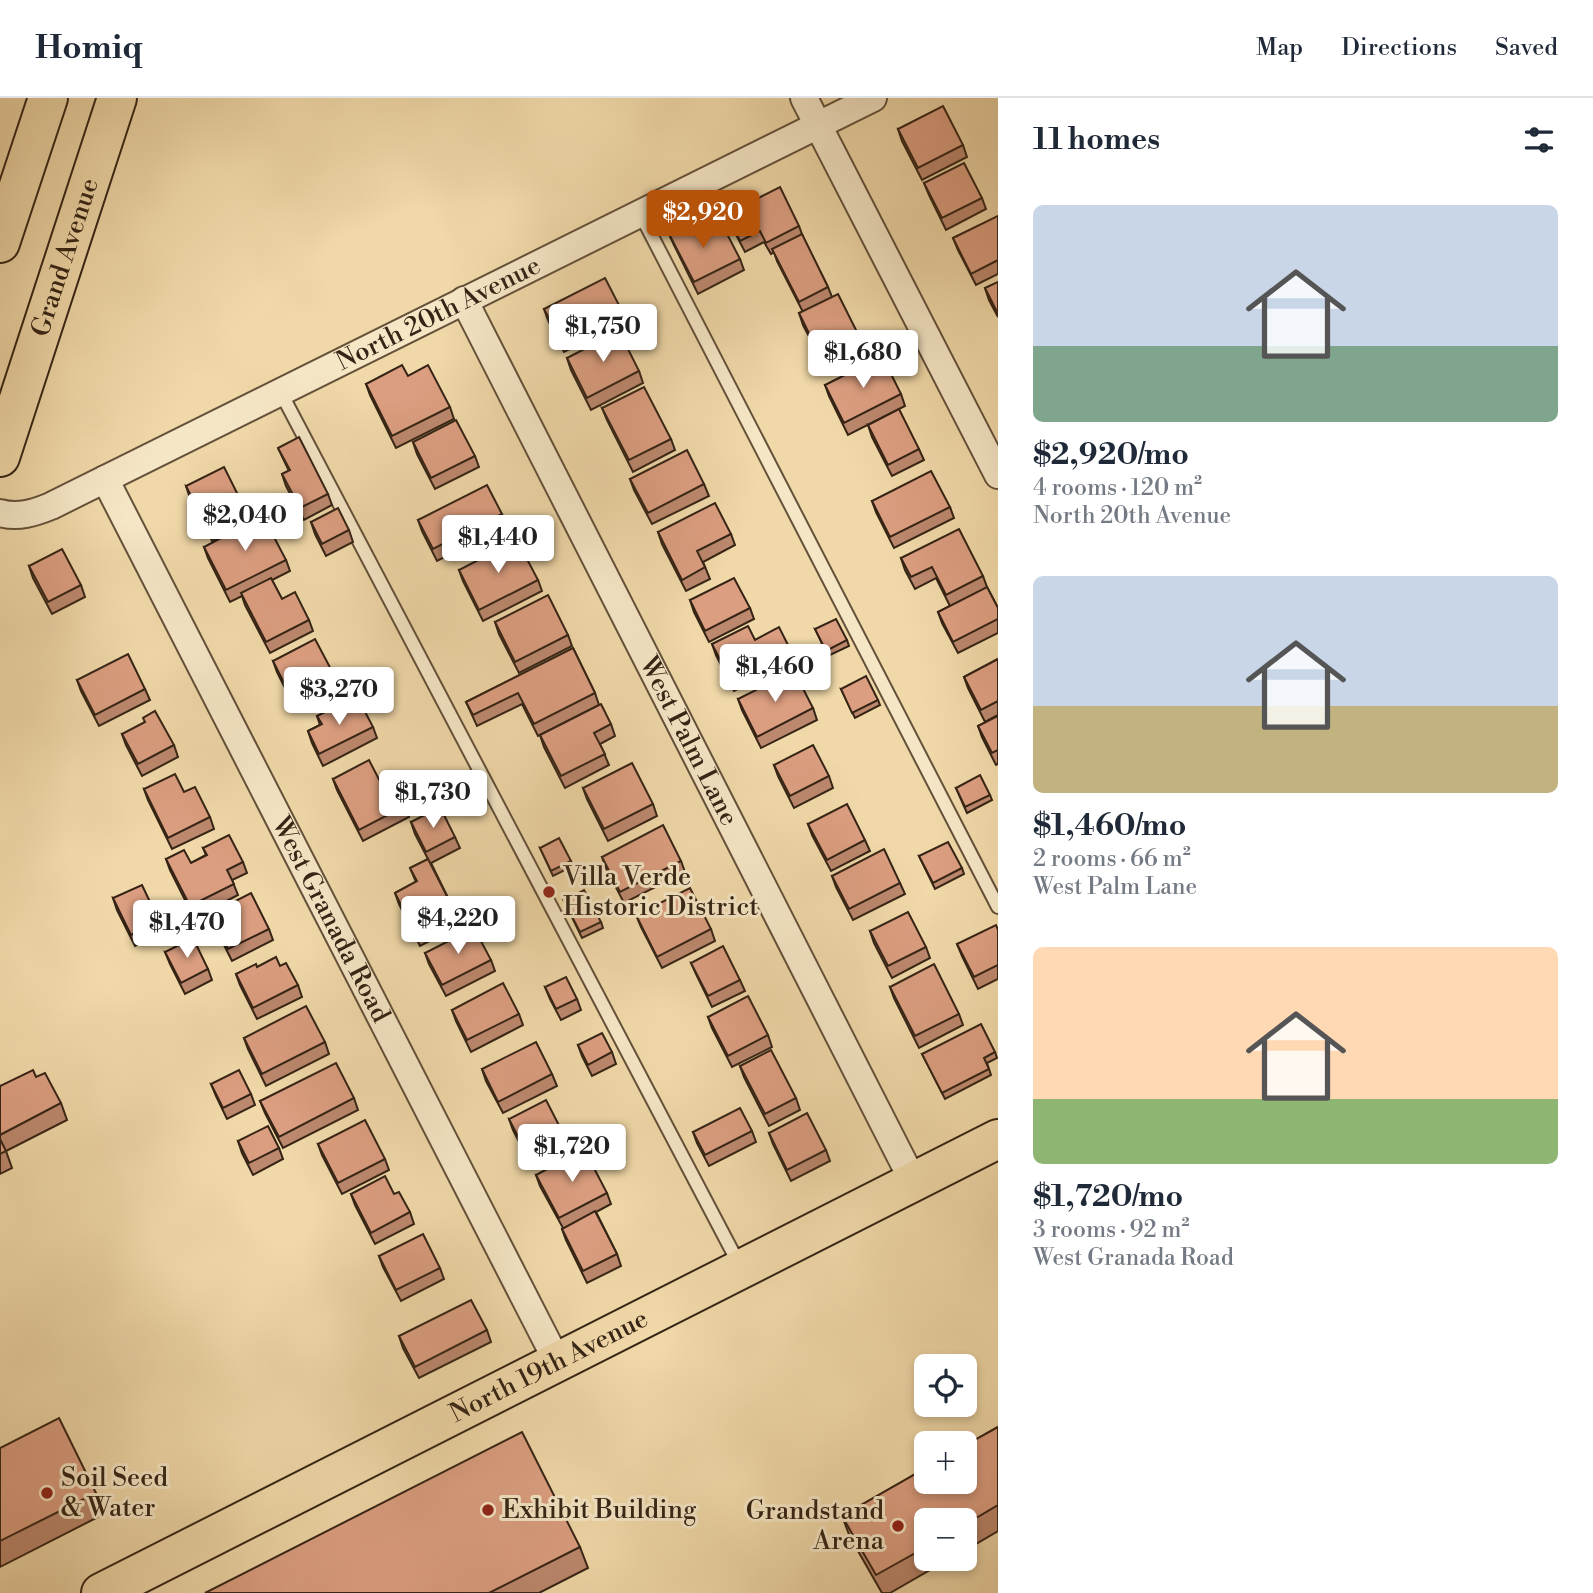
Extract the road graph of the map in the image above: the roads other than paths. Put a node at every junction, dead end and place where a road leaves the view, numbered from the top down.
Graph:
1 (48, 98) edge
2 (117, 98) edge
3 (804, 98) edge
4 (873, 98) edge
5 (818, 126) junction
6 (641, 215) junction
7 (0, 243) edge
8 (464, 300) junction
9 (280, 391) junction
10 (0, 457) edge
11 (998, 475) edge
12 (106, 479) junction
13 (0, 513) edge
14 (998, 907) edge
15 (998, 1139) edge
16 (913, 1181) junction
17 (742, 1270) junction
18 (556, 1361) junction
19 (101, 1593) edge

1 - 7 main road
2 - 10 main road, Grand Avenue
3 - 5 street
4 - 5 street, North 20th Avenue
5 - 6 street, North 20th Avenue
5 - 11 street
6 - 8 street, North 20th Avenue
6 - 14 lane
8 - 9 street, North 20th Avenue
8 - 16 street, West Palm Lane
9 - 12 street, North 20th Avenue
9 - 17 lane
12 - 13 street, North 20th Avenue
12 - 18 street, West Granada Road
15 - 16 main road, North 19th Avenue
16 - 17 main road, North 19th Avenue
17 - 18 main road, North 19th Avenue
18 - 19 main road, North 19th Avenue

